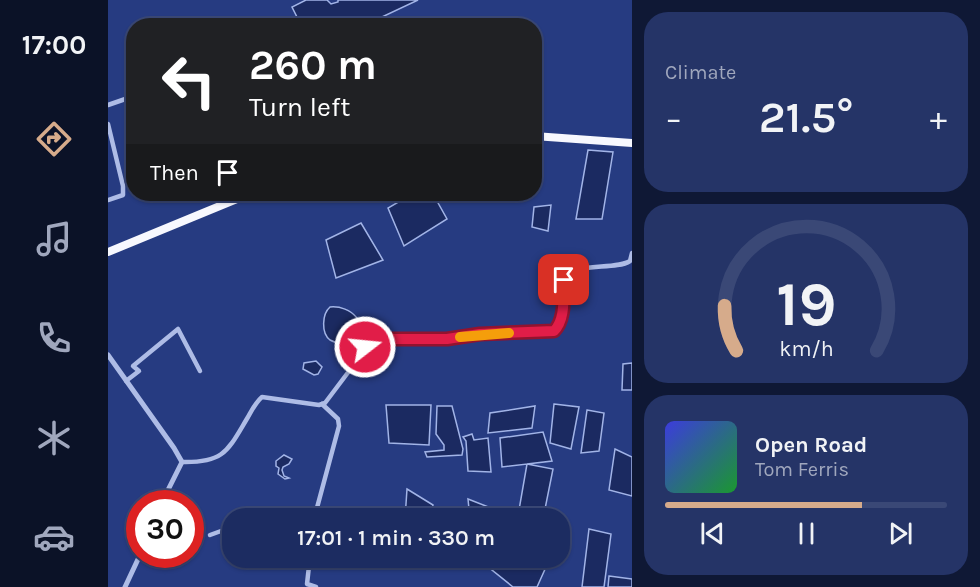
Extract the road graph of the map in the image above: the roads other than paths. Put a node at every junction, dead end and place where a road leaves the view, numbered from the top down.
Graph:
1 (126, 99) edge
2 (108, 105) edge
3 (108, 124) edge
4 (542, 137) edge
5 (632, 143) edge
6 (108, 200) edge
7 (232, 201) edge
8 (108, 252) edge
9 (632, 252) edge
10 (108, 355) edge
11 (200, 371) dead end
12 (126, 381) junction
13 (322, 404) junction
14 (182, 462) junction
15 (167, 490) edge
16 (317, 508) edge
17 (222, 531) edge
18 (210, 535) dead end
19 (134, 568) edge
20 (309, 568) edge
21 (124, 587) edge
22 (316, 587) edge

1 - 2 street
3 - 6 street
4 - 5 highway
7 - 8 highway
9 - 13 street
10 - 12 street
11 - 12 street
12 - 14 street
13 - 14 street
13 - 16 street
14 - 15 street
17 - 18 street
19 - 21 street
20 - 22 street

